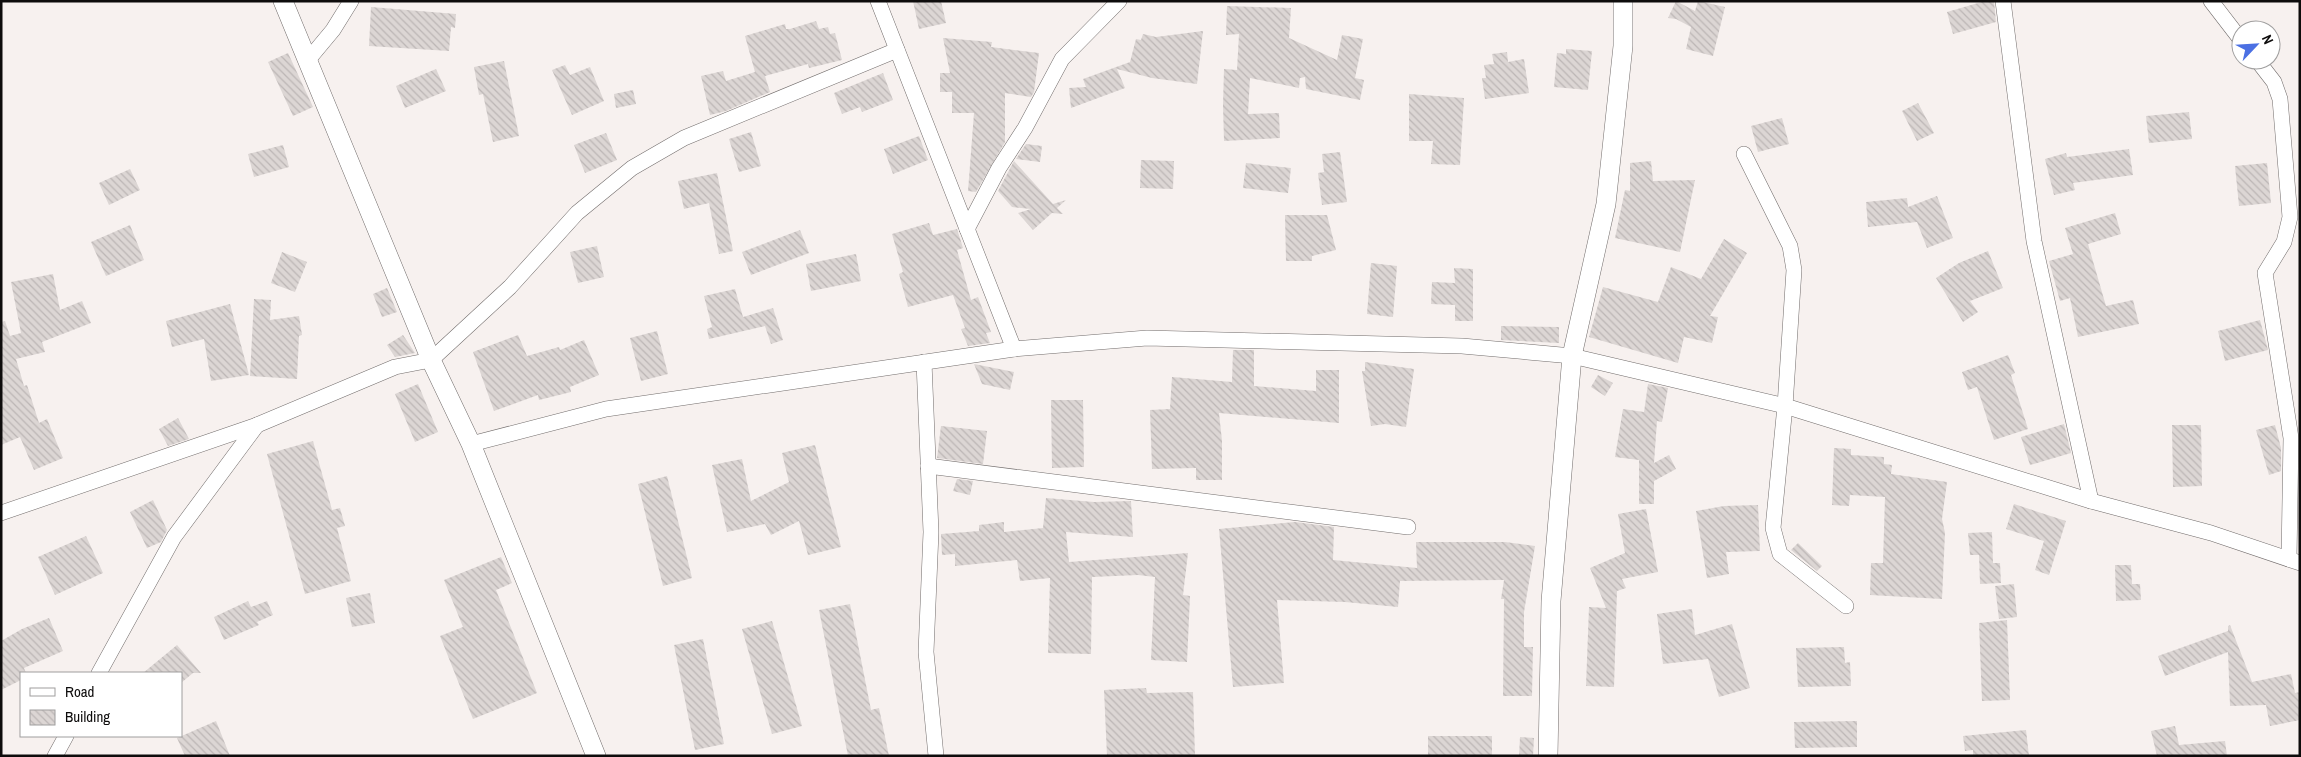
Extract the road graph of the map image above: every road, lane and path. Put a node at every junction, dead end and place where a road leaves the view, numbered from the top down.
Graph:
1 (283, 1) edge
2 (351, 1) edge
3 (878, 1) edge
4 (1119, 1) edge
5 (1623, 1) edge
6 (2003, 1) edge
7 (2211, 1) edge
8 (2231, 27) edge
9 (897, 50) junction
10 (308, 60) junction
11 (2264, 70) edge
12 (1744, 154) dead end
13 (967, 230) junction
14 (1014, 349) junction
15 (1572, 356) junction
16 (431, 360) junction
17 (924, 362) junction
18 (1784, 406) junction
19 (256, 425) junction
20 (471, 444) junction
21 (928, 466) junction
22 (2091, 501) junction
23 (1, 512) edge
24 (1408, 526) dead end
25 (2294, 561) edge
26 (1846, 606) dead end
27 (100, 672) edge
28 (65, 737) edge
29 (55, 756) edge
30 (596, 756) edge
31 (936, 756) edge
32 (1548, 756) edge

1 - 10 street
2 - 10 street
3 - 9 street
4 - 13 street
5 - 15 street
6 - 22 street
7 - 8 street
9 - 13 street
9 - 16 street
10 - 16 street
11 - 25 street
12 - 18 street
13 - 14 street
14 - 15 street
14 - 17 street
15 - 18 street
15 - 32 street
16 - 19 street
16 - 20 street
17 - 20 street
17 - 21 street
18 - 22 street
18 - 26 street
19 - 23 street
19 - 27 street
20 - 30 street
21 - 24 street
21 - 31 street
22 - 25 street
28 - 29 street

